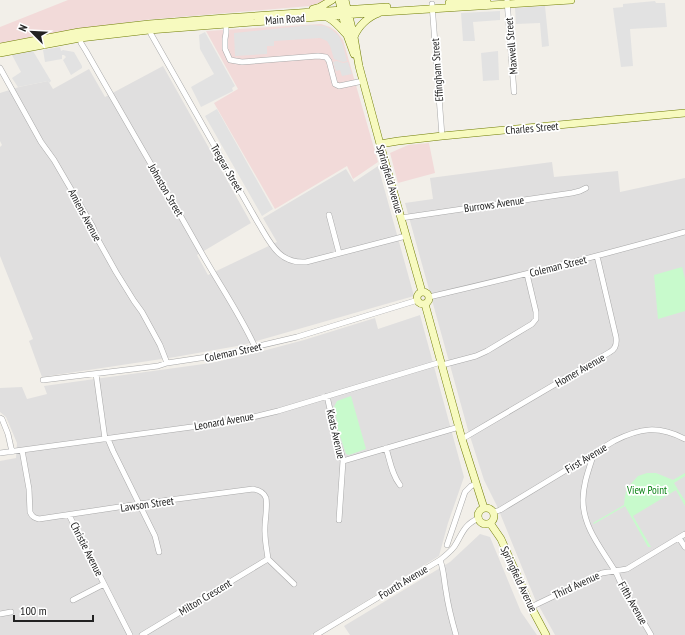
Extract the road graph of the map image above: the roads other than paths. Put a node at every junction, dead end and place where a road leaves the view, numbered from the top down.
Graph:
1 (332, 0) edge
2 (339, 0) edge
3 (345, 0) edge
4 (487, 0) edge
5 (571, 0) edge
6 (507, 2) edge
7 (432, 6) junction
8 (295, 12) junction
9 (345, 12) junction
10 (382, 12) junction
11 (326, 17) junction
12 (225, 21) junction
13 (149, 27) junction
14 (80, 35) junction
15 (351, 36) junction
16 (0, 47) edge
17 (0, 53) edge
18 (0, 68) edge
19 (363, 81) junction
20 (514, 92) dead end
21 (685, 113) edge
22 (442, 136) junction
23 (380, 144) junction
24 (586, 188) dead end
25 (329, 215) dead end
26 (401, 218) junction
27 (685, 232) edge
28 (406, 236) junction
29 (339, 253) junction
30 (597, 256) junction
31 (527, 274) junction
32 (422, 292) junction
33 (429, 297) junction
34 (418, 300) junction
35 (425, 304) junction
36 (255, 347) junction
37 (167, 363) junction
38 (442, 364) junction
39 (96, 374) junction
40 (43, 380) dead end
41 (327, 396) junction
42 (0, 418) edge
43 (459, 427) junction
44 (106, 439) junction
45 (462, 439) junction
46 (685, 439) edge
47 (386, 448) junction
48 (22, 450) junction
49 (12, 452) junction
50 (594, 453) junction
51 (0, 454) edge
52 (343, 461) junction
53 (476, 484) junction
54 (400, 485) dead end
55 (140, 504) junction
56 (484, 508) junction
57 (494, 512) junction
58 (69, 515) junction
59 (478, 518) junction
60 (339, 520) dead end
61 (490, 523) junction
62 (685, 534) edge
63 (679, 538) junction
64 (447, 545) dead end
65 (685, 547) edge
66 (159, 552) dead end
67 (268, 559) junction
68 (440, 560) junction
69 (615, 571) junction
70 (104, 584) junction
71 (294, 584) dead end
72 (73, 600) dead end
73 (531, 607) junction
74 (11, 612) dead end
75 (0, 614) edge
76 (130, 635) edge
77 (142, 635) edge
78 (316, 635) edge
79 (456, 635) edge
80 (546, 635) edge
81 (652, 635) edge

1 - 8 street
2 - 9 street
3 - 9 street
4 - 7 street, Main Road
5 - 6 street, Main Road
6 - 7 street, Main Road
6 - 20 street, Maxwell Street
7 - 9 street, Main Road
7 - 10 street, Main Road
7 - 22 street, Effingham Street
8 - 9 street, Main Road
8 - 12 street, Main Road
9 - 10 street, Main Road
9 - 11 street, Main Road
9 - 15 street, Springfield Avenue
10 - 15 street
11 - 12 street, Main Road
11 - 15 street
12 - 13 street, Main Road
12 - 19 street
13 - 14 street, Main Road
13 - 29 street, Tregear Street
14 - 16 street, Main Road
14 - 17 street, Main Road
14 - 36 street, Johnston Street
15 - 19 street, Springfield Avenue
18 - 37 street, Amiens Avenue
19 - 23 street, Springfield Avenue
21 - 22 street, Charles Street
22 - 23 street, Charles Street
23 - 26 street, Springfield Avenue
24 - 26 street, Burrows Avenue
25 - 29 street
26 - 28 street, Springfield Avenue
27 - 30 street, Coleman Street
28 - 29 street, Tregear Street
28 - 32 street, Springfield Avenue
30 - 31 street, Coleman Street
30 - 45 street, Homer Avenue
31 - 33 street, Coleman Street
31 - 38 street, Leonard Avenue
32 - 33 street
32 - 34 street
33 - 35 street
34 - 35 street
34 - 36 street, Coleman Street
35 - 38 street
36 - 37 street, Coleman Street
37 - 39 street, Coleman Street
38 - 41 street, Leonard Avenue
38 - 43 street
39 - 40 street, Coleman Street
39 - 44 street
41 - 44 street, Leonard Avenue
41 - 52 street, Keats Avenue
42 - 49 street
43 - 45 street
43 - 47 street
44 - 48 street, Leonard Avenue
44 - 55 street
45 - 53 street
46 - 50 street, First Avenue
47 - 52 street
47 - 54 street
48 - 49 street, Leonard Avenue
48 - 58 street, Lawson Street
49 - 51 street, Leonard Avenue
50 - 57 street, First Avenue
50 - 69 street, Fifth Avenue
52 - 60 street, Keats Avenue
53 - 56 street
53 - 64 street
55 - 58 street, Lawson Street
55 - 66 street
55 - 67 street, Lawson Street
56 - 57 street
56 - 59 street
57 - 61 street
58 - 70 street, Christie Avenue
59 - 61 street
59 - 68 street, Fourth Avenue
61 - 73 street, Springfield Avenue
62 - 63 street, Third Avenue
63 - 65 street
63 - 69 street, Third Avenue
67 - 71 street
67 - 77 street, Milton Crescent
68 - 78 street, Fourth Avenue
68 - 79 street
69 - 73 street, Third Avenue
69 - 81 street, Fifth Avenue
70 - 72 street, Christie Avenue
70 - 76 street, Christie Avenue
73 - 80 street, Springfield Avenue
74 - 75 street

